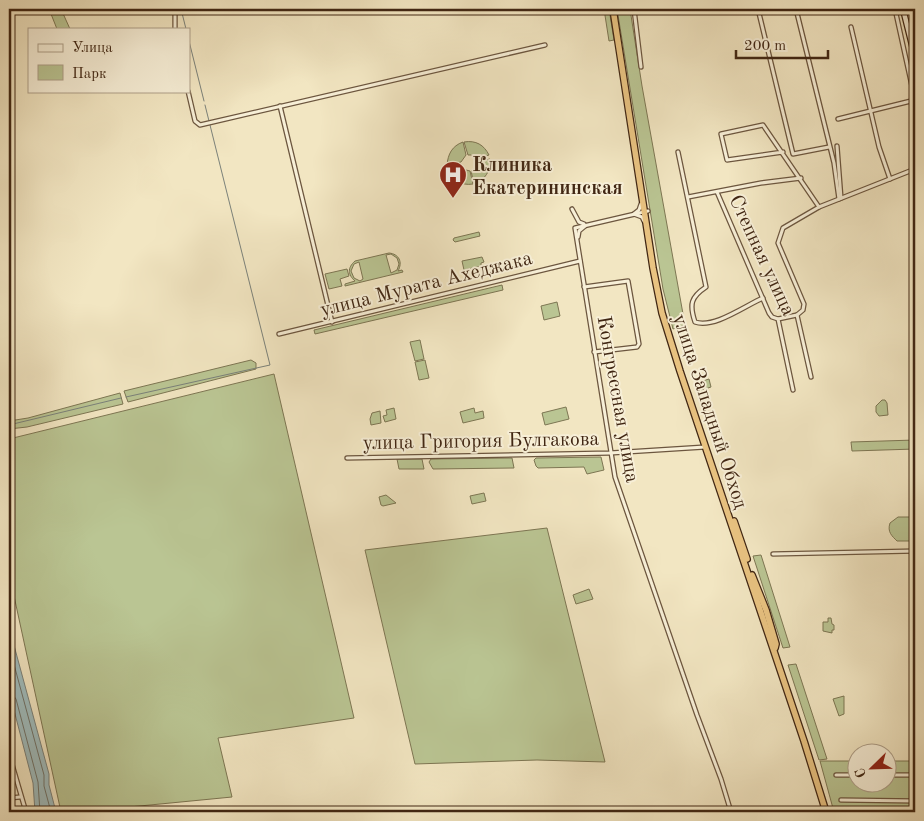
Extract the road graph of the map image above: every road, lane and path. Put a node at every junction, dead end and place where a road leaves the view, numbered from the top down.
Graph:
1 (175, 9) edge
2 (614, 9) edge
3 (634, 9) edge
4 (758, 9) edge
5 (796, 9) edge
6 (896, 9) edge
7 (903, 9) edge
8 (915, 27) edge
9 (175, 28) edge
10 (851, 28) dead end
11 (908, 29) junction
12 (545, 45) dead end
13 (915, 57) edge
14 (641, 67) dead end
15 (188, 92) edge
16 (915, 100) edge
17 (280, 106) junction
18 (871, 111) junction
19 (838, 119) dead end
20 (633, 139) junction
21 (837, 146) dead end
22 (829, 147) junction
23 (678, 152) dead end
24 (783, 152) junction
25 (915, 170) edge
26 (800, 178) junction
27 (890, 179) junction
28 (717, 192) junction
29 (688, 197) junction
30 (840, 198) junction
31 (819, 207) junction
32 (572, 208) dead end
33 (646, 211) junction
34 (634, 214) junction
35 (588, 225) junction
36 (577, 242) junction
37 (580, 261) junction
38 (584, 287) junction
39 (763, 298) junction
40 (662, 313) junction
41 (797, 315) junction
42 (778, 319) junction
43 (332, 322) junction
44 (279, 334) dead end
45 (594, 352) junction
46 (811, 377) dead end
47 (793, 390) dead end
48 (705, 447) junction
49 (610, 453) junction
50 (347, 458) dead end
51 (915, 551) edge
52 (773, 554) dead end
53 (9, 754) edge
54 (10, 764) edge
55 (836, 775) dead end
56 (846, 775) edge
57 (896, 775) edge
58 (915, 775) edge
59 (20, 797) junction
60 (9, 798) edge
61 (841, 800) dead end
62 (915, 801) edge
63 (26, 812) edge
64 (731, 812) edge
65 (827, 812) edge

1 - 9 street
2 - 20 highway, улица Западный Обход
2 - 33 highway, улица Западный Обход
3 - 14 street
4 - 22 street
5 - 22 street
6 - 16 street
7 - 11 street
8 - 11 street
10 - 18 street
11 - 13 street
12 - 17 street
15 - 17 street
16 - 18 street
17 - 43 street
18 - 19 street
18 - 27 street
20 - 33 highway, улица Западный Обход
20 - 34 street
21 - 30 street
22 - 30 street
23 - 29 street
24 - 24 street
24 - 26 street
25 - 27 street
26 - 28 street
26 - 31 street
27 - 30 street
28 - 29 street
28 - 39 street, Степная улица
29 - 39 street
30 - 31 street
31 - 41 street, Степная улица
32 - 35 street
33 - 34 street
33 - 40 highway, улица Западный Обход
33 - 65 highway, улица Западный Обход
34 - 35 street
34 - 40 street
35 - 36 street
35 - 36 street, Конгрессная улица
36 - 37 street, Конгрессная улица
37 - 38 street, Конгрессная улица
37 - 43 street, улица Мурата Ахеджака
38 - 45 street, Конгрессная улица
38 - 45 street
39 - 42 street, Степная улица
40 - 48 highway, улица Западный Обход
41 - 42 street
41 - 46 street, Степная улица
42 - 47 street, Степная улица
43 - 44 street, улица Мурата Ахеджака
45 - 49 street, Конгрессная улица
48 - 49 street, улица Григория Булгакова
48 - 65 highway, улица Западный Обход
49 - 50 street, улица Григория Булгакова
49 - 64 street, Конгрессная улица
51 - 52 street
53 - 54 street
54 - 59 street
55 - 56 street
57 - 58 street
59 - 60 street
59 - 63 street
61 - 62 street

